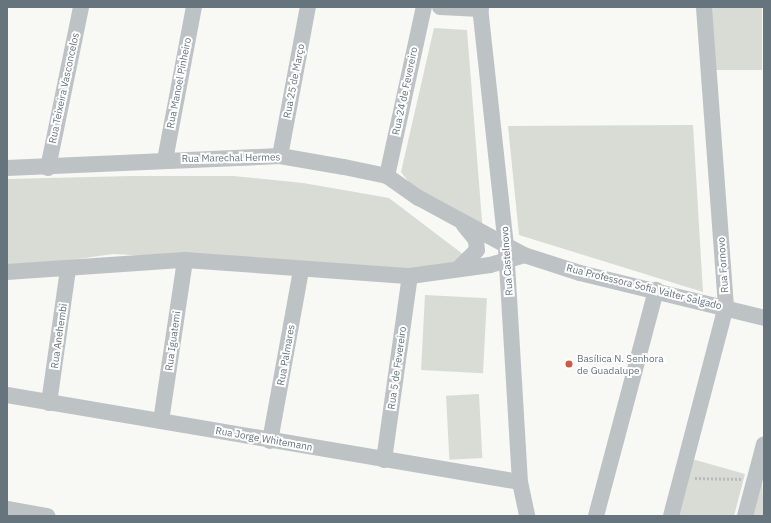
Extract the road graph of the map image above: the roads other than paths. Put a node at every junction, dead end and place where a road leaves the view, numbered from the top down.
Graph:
1 (81, 7) edge
2 (194, 7) edge
3 (308, 7) edge
4 (424, 7) edge
5 (440, 7) edge
6 (704, 7) edge
7 (481, 8) edge
8 (280, 156) junction
9 (165, 160) junction
10 (7, 168) edge
11 (48, 168) junction
12 (387, 176) junction
13 (462, 221) junction
14 (507, 254) junction
15 (185, 260) junction
16 (459, 268) junction
17 (68, 269) junction
18 (301, 270) junction
19 (7, 272) edge
20 (410, 276) junction
21 (656, 290) junction
22 (726, 307) junction
23 (764, 318) edge
24 (7, 395) edge
25 (49, 403) junction
26 (161, 421) junction
27 (270, 441) junction
28 (764, 444) edge
29 (384, 460) junction
30 (520, 482) junction
31 (7, 509) edge
32 (47, 516) edge
33 (527, 516) edge
34 (596, 516) edge
35 (671, 516) edge
36 (745, 516) edge

1 - 11 street, Rua Teixeira Vasconcelos
2 - 9 street, Rua Manoel Pinheiro
3 - 8 street, Rua 25 de Março
4 - 12 street, Rua 24 de Fevereiro
5 - 7 street
6 - 22 street, Rua Fornovo
7 - 14 street, Rua Castelnovo
8 - 9 street, Rua Marechal Hermes
8 - 12 street, Rua Marechal Hermes
9 - 11 street, Rua Marechal Hermes
10 - 11 street, Rua Marechal Hermes
12 - 13 street, Rua Marechal Hermes
13 - 14 street, Rua Marechal Hermes
13 - 16 street
14 - 16 street
14 - 21 street, Rua Professora Sofia Valter Salgado
14 - 30 street, Rua Castelnovo
15 - 17 street
15 - 18 street
15 - 26 street, Rua Iguatemi
16 - 20 street
17 - 19 street
17 - 25 street, Rua Anehembi
18 - 20 street
18 - 27 street, Rua Palmares
20 - 29 street, Rua 5 de Fevereiro
21 - 22 street, Rua Professora Sofia Valter Salgado
21 - 34 street
22 - 23 street, Rua Professora Sofia Valter Salgado
22 - 35 street, Rua Fornovo
24 - 25 street, Rua Jorge Whitemann
25 - 26 street, Rua Jorge Whitemann
26 - 27 street, Rua Jorge Whitemann
27 - 29 street, Rua Jorge Whitemann
28 - 36 street
29 - 30 street, Rua Jorge Whitemann
30 - 33 street, Rua Castelnovo
31 - 32 street

